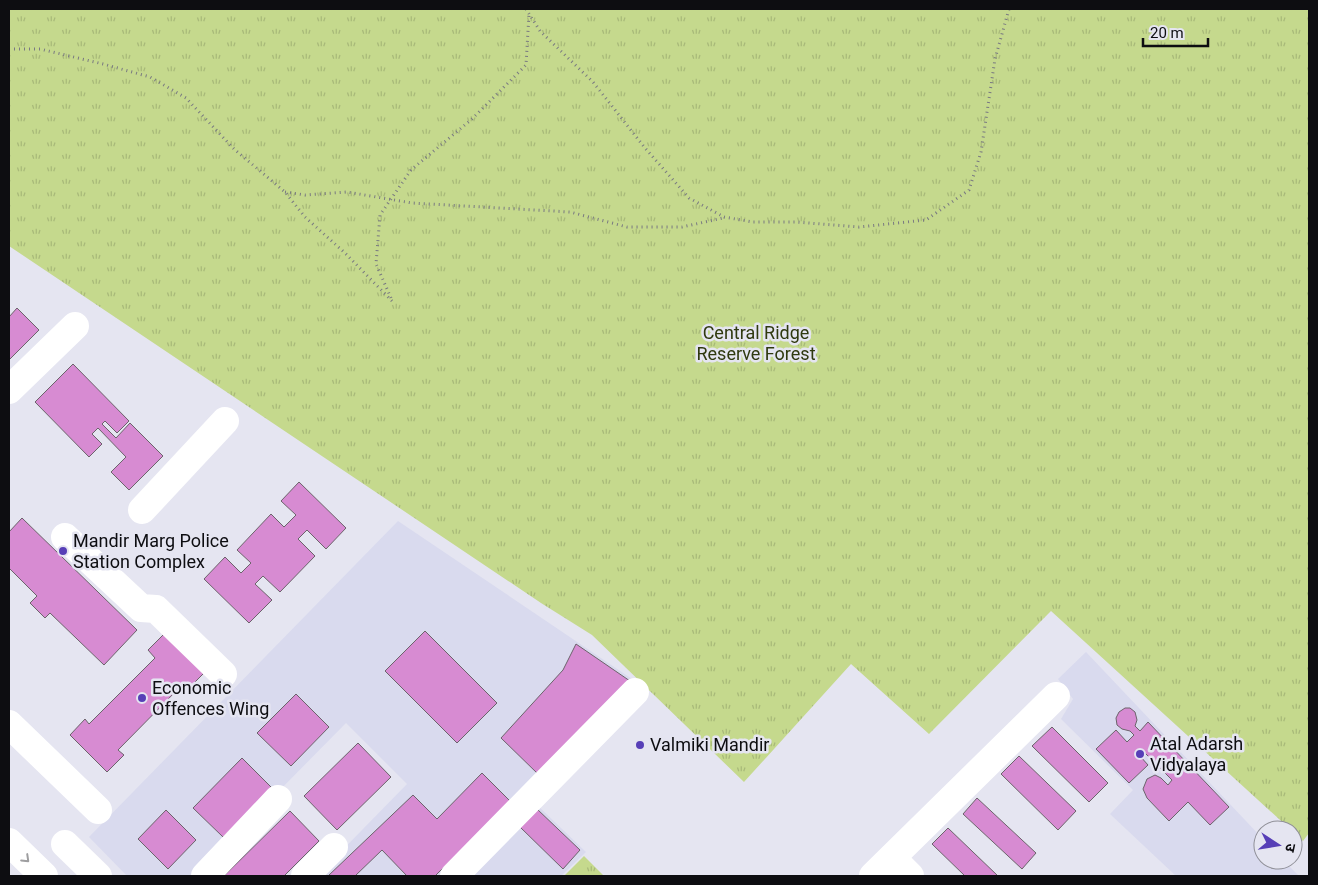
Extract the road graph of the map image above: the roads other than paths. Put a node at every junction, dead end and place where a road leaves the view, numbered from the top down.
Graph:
1 (75, 326) dead end
2 (9, 390) edge
3 (225, 421) dead end
4 (142, 510) dead end
5 (65, 537) dead end
6 (223, 674) dead end
7 (635, 692) dead end
8 (1056, 696) dead end
9 (9, 724) edge
10 (278, 799) dead end
11 (98, 810) dead end
12 (9, 842) edge
13 (65, 844) dead end
14 (334, 847) dead end
15 (891, 870) edge
16 (44, 876) edge
17 (98, 876) edge
18 (204, 876) edge
19 (305, 876) edge
20 (454, 876) edge

1 - 2 street
3 - 4 street
5 - 6 street
7 - 20 street
8 - 15 street
9 - 11 street
10 - 18 street
12 -> 16 street
13 - 17 street
14 - 19 street

